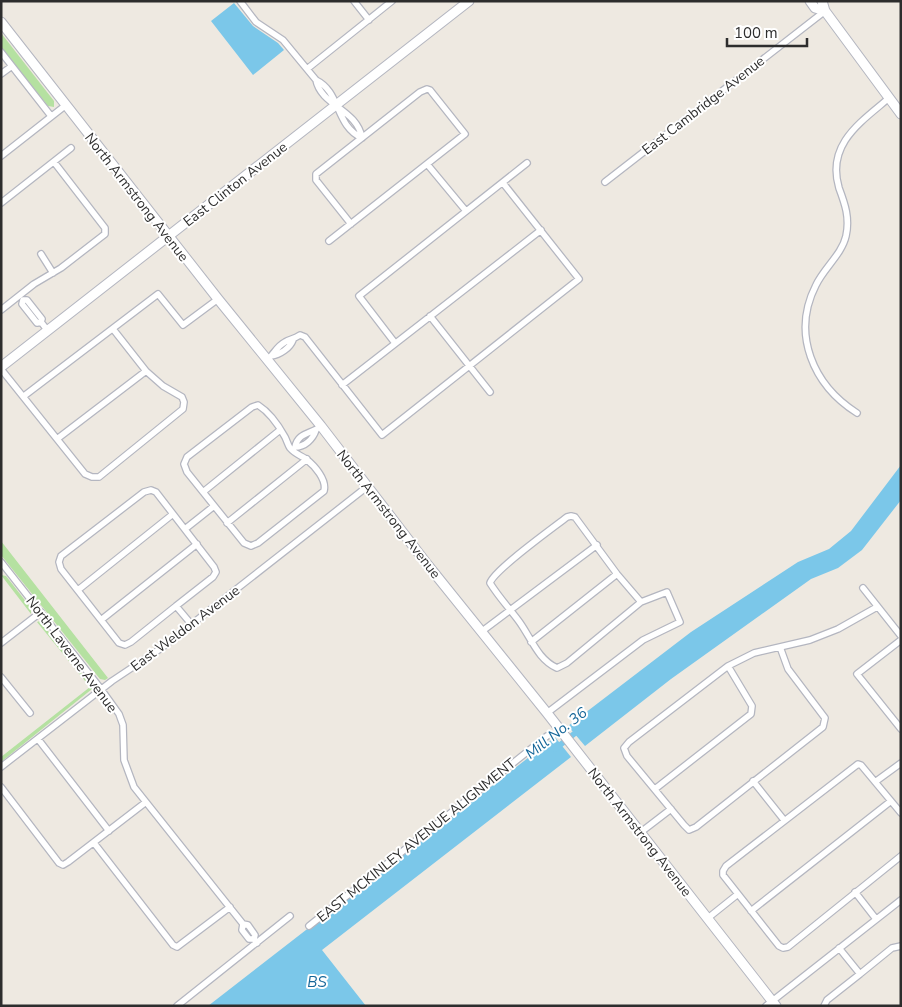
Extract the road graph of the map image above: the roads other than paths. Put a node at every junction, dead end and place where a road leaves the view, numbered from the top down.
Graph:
1 (240, 1) edge
2 (354, 1) edge
3 (392, 1) edge
4 (469, 1) edge
5 (810, 1) edge
6 (822, 1) edge
7 (825, 11) junction
8 (369, 20) junction
9 (1, 22) edge
10 (1, 52) edge
11 (12, 66) junction
12 (306, 69) junction
13 (1, 74) edge
14 (889, 98) junction
15 (66, 105) junction
16 (336, 105) junction
17 (901, 114) edge
18 (52, 116) junction
19 (362, 138) junction
20 (71, 148) dead end
21 (1, 156) edge
22 (54, 162) junction
23 (527, 163) dead end
24 (427, 164) junction
25 (605, 182) dead end
26 (503, 183) junction
27 (1, 203) edge
28 (466, 211) junction
29 (350, 224) junction
30 (541, 230) junction
31 (168, 236) junction
32 (329, 241) dead end
33 (41, 254) dead end
34 (52, 273) junction
35 (21, 298) junction
36 (218, 299) junction
37 (1, 310) edge
38 (430, 316) junction
39 (113, 328) junction
40 (48, 331) junction
41 (395, 344) junction
42 (270, 357) junction
43 (470, 366) junction
44 (1, 368) edge
45 (146, 371) junction
46 (342, 385) junction
47 (490, 392) dead end
48 (24, 396) junction
49 (858, 412) dead end
50 (318, 428) junction
51 (280, 430) junction
52 (300, 437) junction
53 (58, 439) junction
54 (306, 444) junction
55 (294, 448) junction
56 (307, 460) junction
57 (368, 486) junction
58 (203, 492) junction
59 (214, 506) junction
60 (173, 514) junction
61 (227, 523) junction
62 (185, 529) junction
63 (197, 544) junction
64 (596, 545) junction
65 (2, 565) edge
66 (617, 574) junction
67 (863, 588) dead end
68 (78, 590) junction
69 (641, 602) junction
70 (176, 606) junction
71 (877, 607) junction
72 (510, 609) junction
73 (41, 612) junction
74 (101, 620) junction
75 (192, 625) junction
76 (481, 632) junction
77 (901, 636) edge
78 (901, 640) edge
79 (531, 642) junction
80 (1, 643) edge
81 (780, 647) junction
82 (728, 666) junction
83 (1, 677) edge
84 (102, 690) junction
85 (30, 713) dead end
86 (547, 713) junction
87 (901, 729) edge
88 (547, 736) dead end
89 (38, 739) junction
90 (901, 763) edge
91 (1, 767) edge
92 (753, 781) junction
93 (875, 782) junction
94 (1, 787) edge
95 (654, 789) junction
96 (891, 801) junction
97 (146, 802) junction
98 (670, 809) junction
99 (901, 813) edge
100 (784, 820) junction
101 (109, 831) junction
102 (641, 832) junction
103 (94, 843) junction
104 (901, 856) edge
105 (855, 892) junction
106 (738, 894) junction
107 (901, 900) edge
108 (230, 907) junction
109 (751, 911) junction
110 (290, 916) dead end
111 (708, 918) junction
112 (876, 919) junction
113 (309, 926) dead end
114 (255, 941) junction
115 (901, 946) edge
116 (839, 948) junction
117 (860, 974) junction
118 (771, 1004) edge
119 (177, 1006) edge
120 (824, 1006) edge

1 - 12 street
2 - 8 street
3 - 8 street
4 - 16 street, East Clinton Avenue
5 - 7 street
6 - 7 street
7 - 14 street
7 - 25 street, East Cambridge Avenue
8 - 12 street
9 - 15 street, North Armstrong Avenue
10 - 11 street
11 - 13 street
11 - 18 street
12 - 16 street
14 - 17 street
14 - 49 street
15 - 18 street
15 - 31 street, North Armstrong Avenue
16 - 19 street
16 - 31 street, East Clinton Avenue
18 - 21 street
19 - 24 street
19 - 29 street
20 - 22 street
22 - 27 street
22 - 34 street
23 - 26 street
24 - 28 street
24 - 29 street
26 - 28 street
26 - 30 street
28 - 41 street
29 - 32 street
30 - 38 street
30 - 43 street
31 - 36 street, North Armstrong Avenue
31 - 40 street, East Clinton Avenue
33 - 34 street
34 - 35 street
35 - 37 street
35 - 40 street
36 - 39 street
36 - 42 street, North Armstrong Avenue
38 - 41 street
38 - 43 street
39 - 45 street
39 - 48 street
40 - 44 street, East Clinton Avenue
41 - 46 street
42 - 46 street
42 - 50 street, North Armstrong Avenue
43 - 46 street
43 - 47 street
44 - 48 street
45 - 53 street
45 - 53 street
48 - 53 street
50 - 52 street
50 - 54 street
50 - 57 street, North Armstrong Avenue
51 - 55 street
51 - 58 street
51 - 58 street
52 - 54 street
52 - 55 street
54 - 55 street
55 - 56 street
56 - 61 street
56 - 61 street
57 - 75 street, East Weldon Avenue
57 - 76 street, North Armstrong Avenue
58 - 59 street
59 - 61 street
59 - 62 street
60 - 62 street
60 - 68 street
60 - 68 street
62 - 63 street
63 - 70 street
63 - 74 street
64 - 66 street
64 - 72 street
64 - 72 street
65 - 73 street, North Laverne Avenue
66 - 69 street
66 - 79 street
67 - 71 street
68 - 74 street
69 - 79 street
69 - 86 street
70 - 74 street
70 - 75 street
71 - 77 street
71 - 81 street
72 - 76 street
72 - 79 street
73 - 80 street
73 - 84 street, North Laverne Avenue
75 - 84 street, East Weldon Avenue
76 - 86 street, North Armstrong Avenue
78 - 87 street
81 - 82 street
81 - 92 street
82 - 95 street
82 - 95 street
83 - 85 street
84 - 89 street, East Weldon Avenue
84 - 97 street, North Laverne Avenue
86 - 102 street, North Armstrong Avenue
88 - 113 street, EAST MCKINLEY AVENUE ALIGNMENT
89 - 91 street, East Weldon Avenue
89 - 101 street
90 - 93 street
92 - 98 street
92 - 100 street
93 - 96 street
93 - 100 street
94 - 103 street
95 - 98 street
96 - 99 street
96 - 109 street
97 - 101 street
97 - 108 street, North Laverne Avenue
98 - 102 street
100 - 106 street
101 - 103 street
102 - 111 street, North Armstrong Avenue
103 - 108 street
104 - 105 street
105 - 109 street
105 - 112 street
106 - 109 street
106 - 111 street
107 - 112 street
108 - 114 street, North Laverne Avenue
110 - 114 street
111 - 118 street, North Armstrong Avenue
112 - 116 street
114 - 119 street
115 - 117 street
116 - 117 street
116 - 118 street
117 - 120 street

